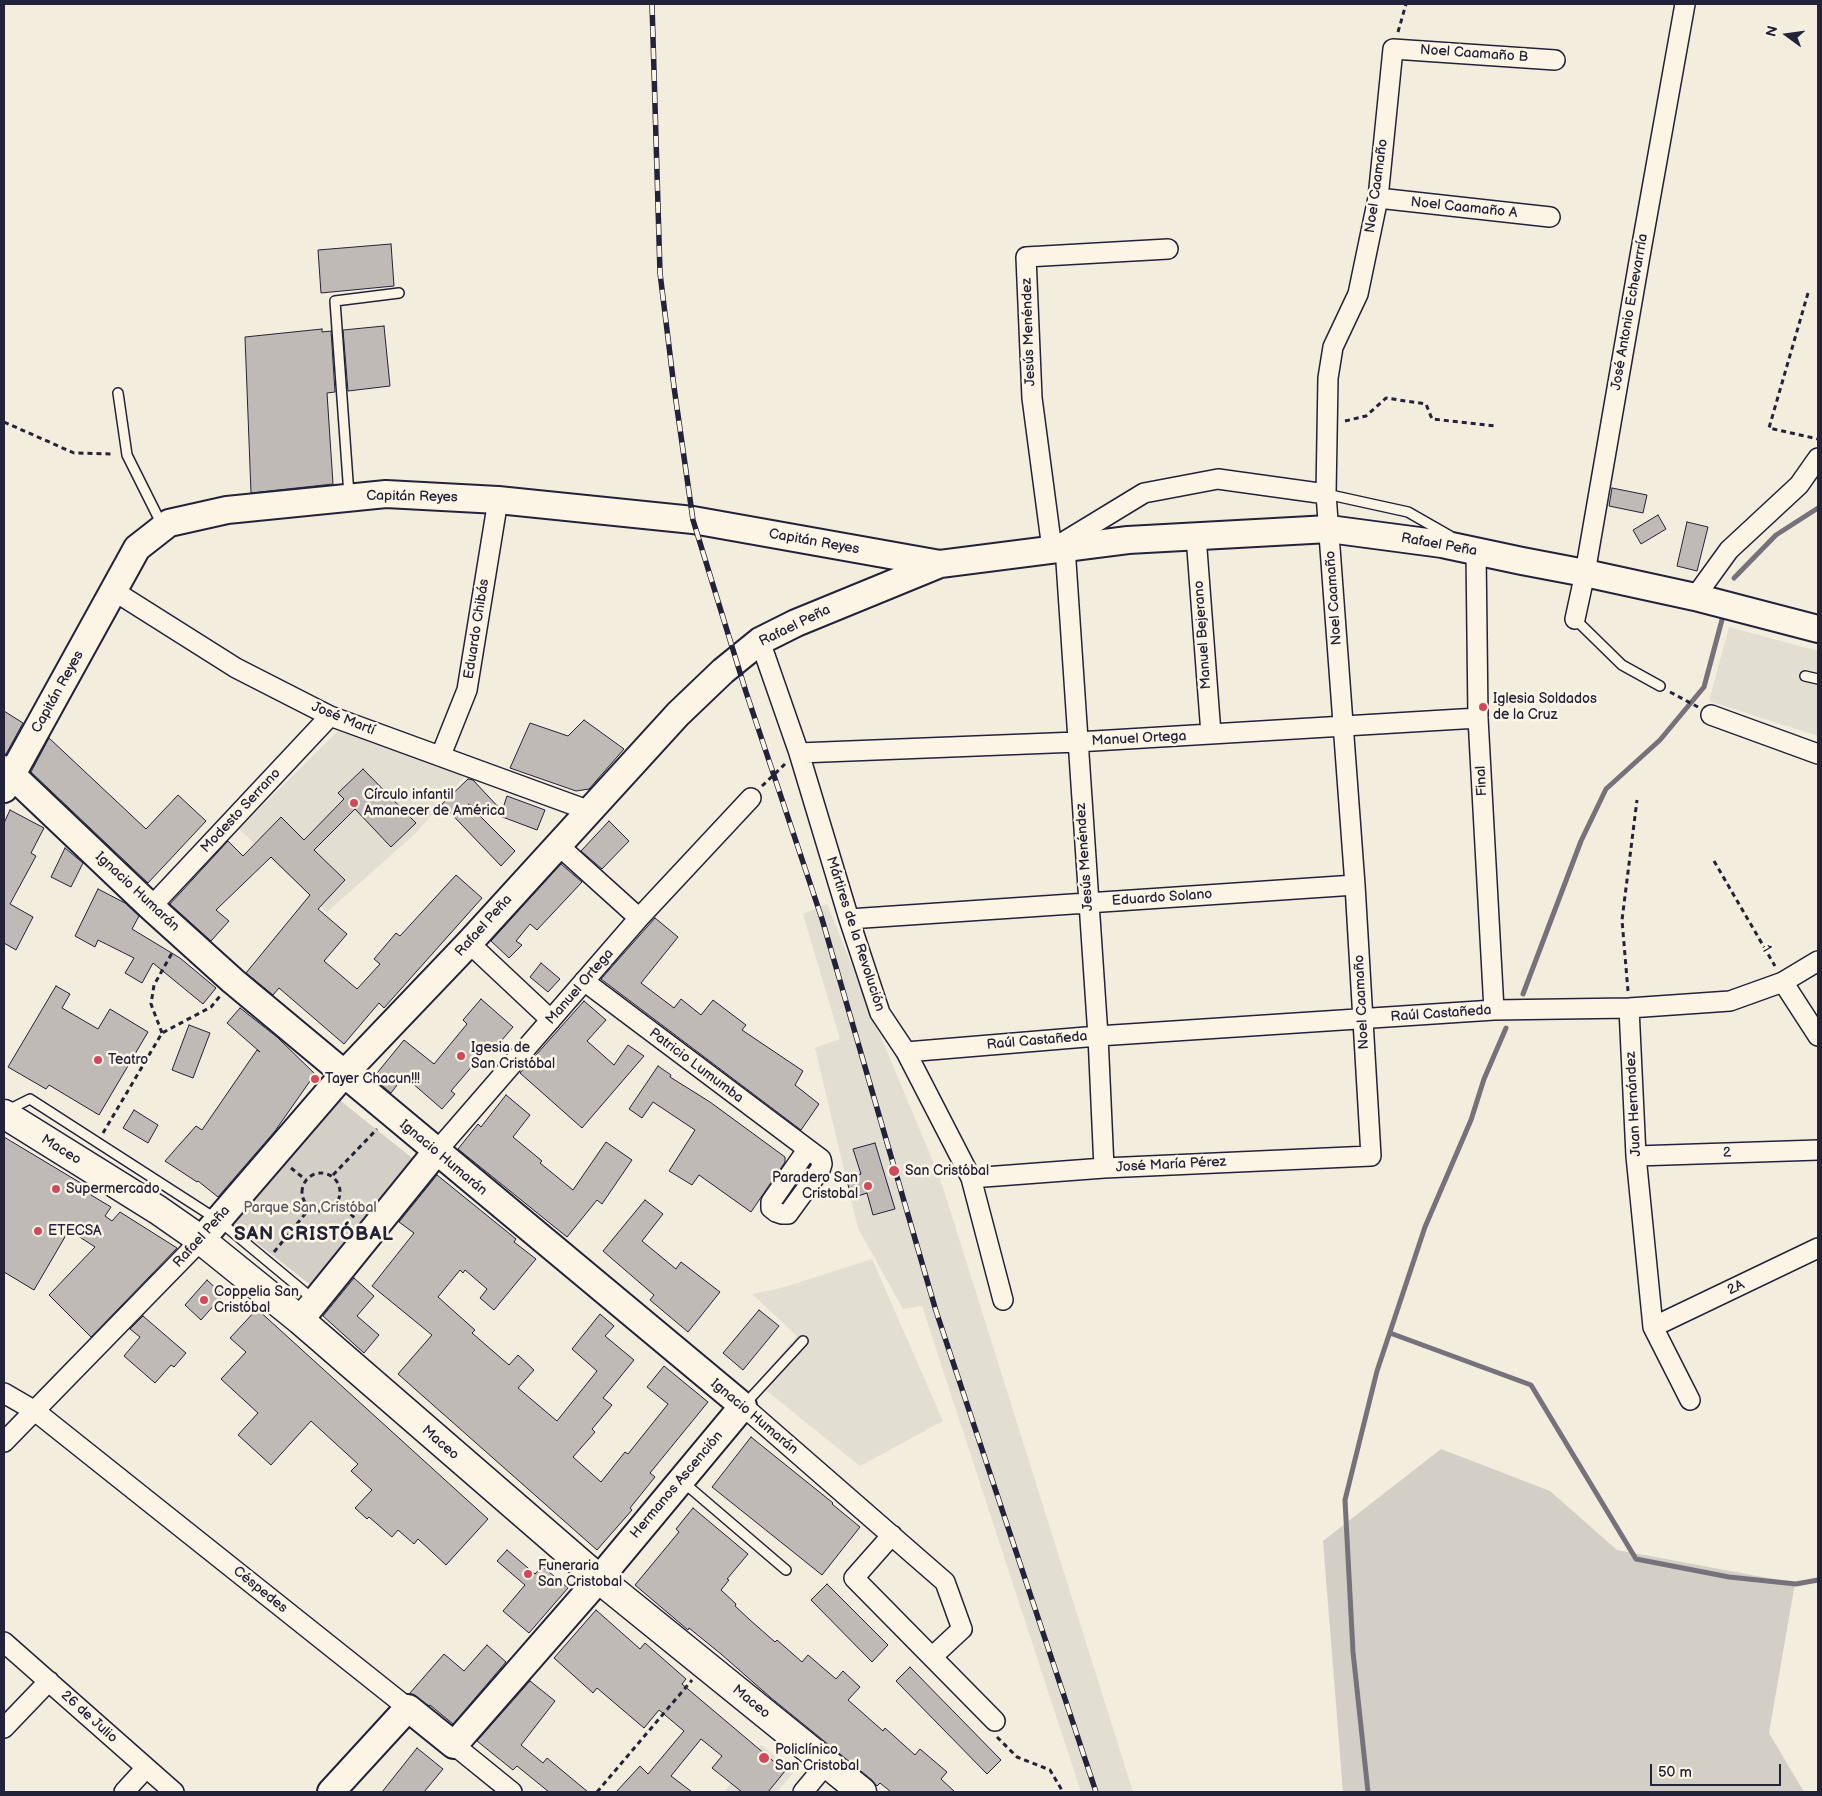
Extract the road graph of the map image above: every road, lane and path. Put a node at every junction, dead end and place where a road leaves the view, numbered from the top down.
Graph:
1 (1406, 4) edge
2 (1685, 4) edge
3 (1394, 49) junction
4 (1556, 60) dead end
5 (1378, 198) junction
6 (1550, 217) dead end
7 (1168, 249) dead end
8 (399, 293) dead end
9 (1808, 293) dead end
10 (118, 393) dead end
11 (4, 422) edge
12 (1327, 424) junction
13 (1495, 426) dead end
14 (1818, 439) edge
15 (127, 455) junction
16 (1818, 458) edge
17 (1326, 494) junction
18 (350, 498) junction
19 (498, 500) junction
20 (163, 528) junction
21 (1329, 529) junction
22 (1196, 536) junction
23 (1058, 548) junction
24 (1476, 551) junction
25 (940, 564) junction
26 (1585, 573) junction
27 (114, 591) junction
28 (1695, 597) junction
29 (1575, 619) joint
30 (1818, 629) edge
31 (760, 641) junction
32 (1806, 676) dead end
33 (1818, 679) edge
34 (1660, 686) joint
35 (1711, 715) joint
36 (330, 716) junction
37 (1478, 718) junction
38 (1343, 726) junction
39 (1211, 734) junction
40 (1077, 742) junction
41 (799, 753) junction
42 (1818, 754) edge
43 (441, 755) junction
44 (7, 778) edge
45 (752, 798) joint
46 (1637, 800) dead end
47 (590, 810) junction
48 (558, 845) junction
49 (1714, 861) dead end
50 (1355, 885) junction
51 (1088, 902) junction
52 (151, 907) junction
53 (639, 918) junction
54 (849, 919) junction
55 (182, 935) junction
56 (469, 943) junction
57 (1818, 961) edge
58 (584, 981) junction
59 (233, 982) junction
60 (1783, 982) junction
61 (1629, 1008) junction
62 (1494, 1010) junction
63 (1364, 1019) junction
64 (551, 1020) junction
65 (162, 1033) junction
66 (1098, 1036) junction
67 (1818, 1036) edge
68 (906, 1052) junction
69 (344, 1074) junction
70 (4, 1113) edge
71 (391, 1114) junction
72 (97, 1142) junction
73 (807, 1150) dead end
74 (1818, 1150) edge
75 (436, 1152) junction
76 (1370, 1156) joint
77 (1636, 1156) junction
78 (1104, 1168) junction
79 (333, 1175) junction
80 (971, 1178) junction
81 (310, 1208) junction
82 (210, 1230) junction
83 (1818, 1248) edge
84 (266, 1261) junction
85 (1003, 1300) dead end
86 (307, 1311) junction
87 (1653, 1327) junction
88 (803, 1341) dead end
89 (4, 1393) edge
90 (1690, 1400) dead end
91 (743, 1406) junction
92 (35, 1411) junction
93 (4, 1442) edge
94 (681, 1480) junction
95 (892, 1535) junction
96 (786, 1570) dead end
97 (599, 1579) junction
98 (4, 1642) edge
99 (932, 1657) junction
100 (705, 1665) junction
101 (50, 1681) junction
102 (408, 1708) junction
103 (996, 1721) dead end
104 (4, 1728) edge
105 (386, 1732) junction
106 (446, 1739) junction
107 (1017, 1757) dead end
108 (827, 1763) junction
109 (146, 1768) junction
110 (124, 1792) edge
111 (174, 1792) edge
112 (331, 1792) edge
113 (512, 1792) edge
114 (597, 1792) edge
115 (803, 1792) edge
116 (862, 1792) edge
117 (1063, 1792) edge

1 - 3 path
2 - 26 street, José Antonio Echevarrría
3 - 4 street, Noel Caamaño B
3 - 5 street, Noel Caamaño
5 - 6 street, Noel Caamaño A
5 - 12 street, Noel Caamaño
7 - 23 street, Jesús Menéndez
8 - 18 lane
9 - 14 path
10 - 15 lane
11 - 15 path
12 - 13 path
12 - 17 street, Noel Caamaño
15 - 20 lane
16 - 28 street
17 - 21 street, Noel Caamaño
17 - 23 street, Rafael Peña
17 - 24 lane
18 - 19 street, Capitán Reyes
18 - 20 street, Capitán Reyes
19 - 25 street, Capitán Reyes
19 - 43 street, Eduardo Chibás
20 - 27 street, Capitán Reyes
21 - 22 street, Rafael Peña
21 - 24 street, Rafael Peña
21 - 38 street, Noel Caamaño
22 - 23 street, Rafael Peña
22 - 39 street, Manuel Bejerano
23 - 25 street, Rafael Peña
23 - 40 street, Jesús Menéndez
24 - 26 street, Rafael Peña
24 - 37 street, Final
25 - 31 street, Rafael Peña
26 - 28 street, Rafael Peña
26 - 29 street, José Antonio Echevarrría
27 - 36 street, José Martí
27 - 44 street, Capitán Reyes
28 - 30 street, Rafael Peña
29 - 34 lane
31 - 41 street, Mártires de la Revolución
31 - 47 street, Rafael Peña
32 - 33 lane
34 - 35 path
35 - 42 street
36 - 43 street, José Martí
36 - 52 street, Modesto Serrano
37 - 38 street, Manuel Ortega
37 - 62 street, Final
38 - 39 street, Manuel Ortega
38 - 50 street, Noel Caamaño
39 - 40 street, Manuel Ortega
40 - 41 street, Manuel Ortega
40 - 51 street, Jesús Menéndez
41 - 45 path
41 - 54 street, Mártires de la Revolución
43 - 47 street, José Martí
44 - 52 street, Ignacio Humarán
45 - 53 street, Manuel Ortega
46 - 61 path
47 - 48 street, Rafael Peña
48 - 53 street
48 - 56 street, Rafael Peña
49 - 60 path, 1
50 - 51 street, Eduardo Solano
50 - 63 street, Noel Caamaño
51 - 54 street, Eduardo Solano
51 - 66 street, Jesús Menéndez
52 - 55 street, Ignacio Humarán
53 - 58 street, Manuel Ortega
54 - 68 street, Mártires de la Revolución
55 - 59 street, Ignacio Humarán
55 - 65 path
56 - 64 street
56 - 69 street, Rafael Peña
57 - 60 street, Raúl Castañeda
58 - 64 street, Manuel Ortega
58 - 73 street, Patricio Lumumba
59 - 65 path
59 - 69 street, Ignacio Humarán
60 - 61 street, Raúl Castañeda
60 - 67 street
61 - 62 street, Raúl Castañeda
61 - 77 street, Juan Hernández
62 - 63 street, Raúl Castañeda
63 - 66 street, Raúl Castañeda
63 - 76 street, Noel Caamaño
64 - 75 street, Manuel Ortega
65 - 72 path
66 - 68 street, Raúl Castañeda
66 - 78 street, Jesús Menéndez
68 - 80 street, Mártires de la Revolución
69 - 71 street, Ignacio Humarán
69 - 82 street, Rafael Peña
70 - 72 lane
70 - 82 main road, Maceo
71 - 75 street, Ignacio Humarán
71 - 79 path
72 - 82 lane
74 - 77 street, 2
75 - 86 street, Manuel Ortega
75 - 91 street, Ignacio Humarán
76 - 78 street, José María Pérez
77 - 87 street, Juan Hernández
78 - 80 street, José María Pérez
79 - 81 path
79 - 81 path
80 - 85 street, Mártires de la Revolución
81 - 84 path
82 - 84 lane
82 - 86 main road, Maceo
82 - 92 street, Rafael Peña
83 - 87 street, 2A
84 - 86 lane
86 - 97 main road, Maceo
87 - 90 street, Juan Hernández
88 - 91 lane, Hermanos Ascención
89 - 92 street, Céspedes
91 - 94 street, Hermanos Ascención
91 - 95 street, Ignacio Humarán
92 - 93 street, Rafael Peña
92 - 102 street, Céspedes
94 - 96 lane
94 - 97 street, Hermanos Ascención
95 - 99 street, Ignacio Humarán
95 - 99 street
97 - 100 main road, Maceo
97 - 106 street, Hermanos Ascención
98 - 101 street, 26 de Julio
99 - 103 street
100 - 108 main road, Maceo
100 - 114 path
101 - 104 street
101 - 109 street, 26 de Julio
102 - 105 street
102 - 106 street, Céspedes
105 - 106 street
105 - 112 street
106 - 113 street, Céspedes
107 - 117 path
108 - 115 street
108 - 116 main road, Maceo
109 - 110 street
109 - 111 street, 26 de Julio

